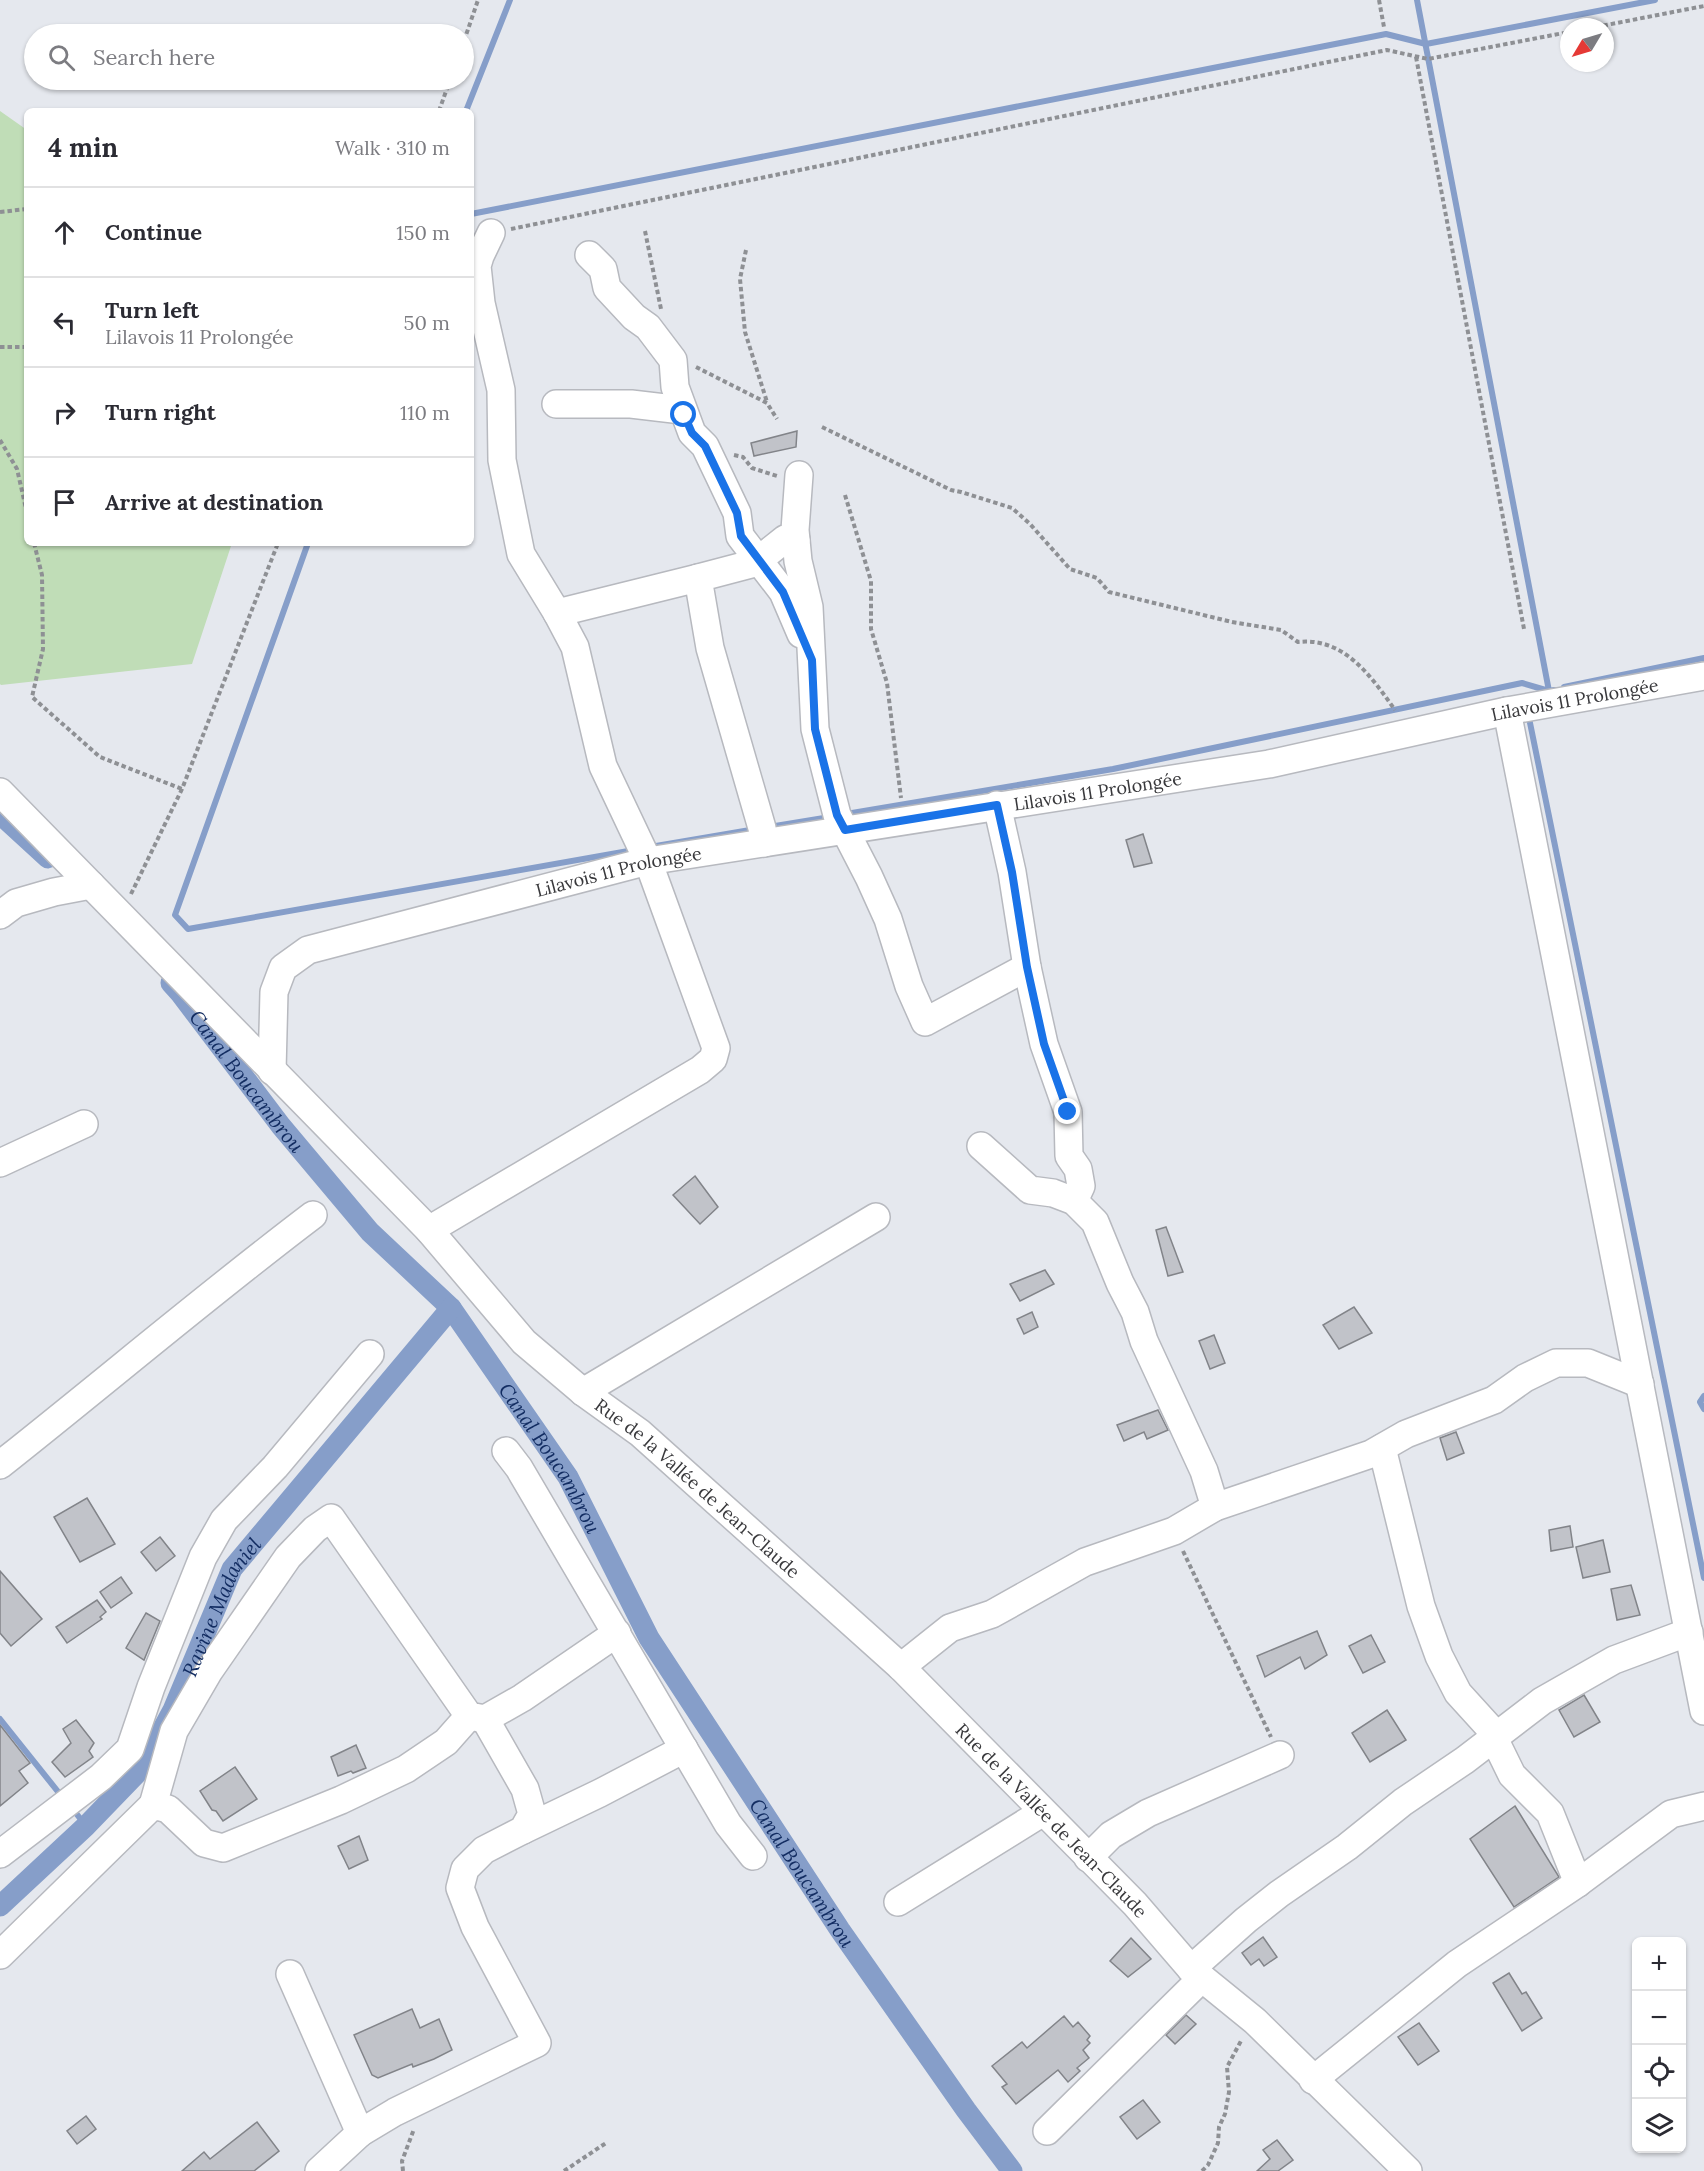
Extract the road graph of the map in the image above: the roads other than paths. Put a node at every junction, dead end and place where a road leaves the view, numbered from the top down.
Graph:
1 (491, 233) road end
2 (589, 255) dead end
3 (556, 404) dead end
4 (682, 410) junction
5 (799, 479) road end
6 (796, 540) junction
7 (758, 560) junction
8 (698, 578) junction
9 (557, 613) junction
10 (812, 660) junction
11 (1704, 676) edge
12 (1507, 711) junction
13 (0, 792) edge
14 (997, 805) junction
15 (845, 830) junction
16 (764, 843) junction
17 (648, 861) junction
18 (91, 885) junction
19 (0, 915) edge
20 (1027, 967) junction
21 (272, 1071) junction
22 (84, 1124) dead end
23 (981, 1146) dead end
24 (0, 1163) edge
25 (1074, 1201) junction
26 (313, 1215) dead end
27 (876, 1217) dead end
28 (429, 1230) junction
29 (370, 1354) dead end
30 (1640, 1384) junction
31 (583, 1392) junction
32 (1382, 1448) junction
33 (506, 1451) dead end
34 (0, 1466) edge
35 (1215, 1507) junction
36 (1689, 1632) junction
37 (617, 1633) junction
38 (901, 1667) junction
39 (1704, 1711) edge
40 (477, 1717) junction
41 (1494, 1739) junction
42 (684, 1749) junction
43 (1280, 1755) road end
44 (153, 1805) junction
45 (1704, 1806) edge
46 (1043, 1812) junction
47 (523, 1830) junction
48 (0, 1854) edge
49 (753, 1856) dead end
50 (1088, 1858) junction
51 (1578, 1883) junction
52 (898, 1902) dead end
53 (0, 1955) edge
54 (1196, 1973) junction
55 (290, 1974) dead end
56 (1313, 2080) junction
57 (1047, 2132) dead end
58 (360, 2133) junction
59 (319, 2171) edge
60 (1408, 2171) edge

1 - 9 street
2 - 4 street
3 - 4 street
4 - 7 street
5 - 6 street
6 - 7 street
6 - 10 street
7 - 8 street
7 - 10 street
8 - 9 street
8 - 16 street
9 - 17 street
10 - 15 street
11 - 12 street, Lilavois 11 Prolongée
12 - 14 street, Lilavois 11 Prolongée
12 - 30 street
13 - 18 street, Rue de la Vallée de Jean-Claude
14 - 15 street, Lilavois 11 Prolongée
14 - 20 street
15 - 16 street, Lilavois 11 Prolongée
15 - 20 street
16 - 17 street, Lilavois 11 Prolongée
17 - 21 street, Lilavois 11 Prolongée
17 - 28 street
18 - 19 street
18 - 21 street, Rue de la Vallée de Jean-Claude
20 - 25 street
21 - 28 street, Rue de la Vallée de Jean-Claude
22 - 24 street
23 - 25 street
25 - 35 street
26 - 34 street
27 - 31 street
28 - 31 street, Rue de la Vallée de Jean-Claude
29 - 48 street
30 - 32 street
30 - 36 street
31 - 38 street, Rue de la Vallée de Jean-Claude
32 - 35 street
32 - 41 street
33 - 37 street
35 - 38 street
36 - 39 street
36 - 41 street
37 - 40 street
37 - 42 street
38 - 46 street, Rue de la Vallée de Jean-Claude
40 - 44 street
40 - 44 street
40 - 47 street
41 - 51 street
41 - 54 street
42 - 47 street
42 - 49 street
43 - 50 street
44 - 53 street
45 - 51 street
46 - 50 street, Rue de la Vallée de Jean-Claude
46 - 52 street
47 - 58 street
50 - 54 street, Rue de la Vallée de Jean-Claude
51 - 56 street
54 - 56 street, Rue de la Vallée de Jean-Claude
54 - 57 street
55 - 58 street
56 - 60 street, Rue de la Vallée de Jean-Claude
58 - 59 street

